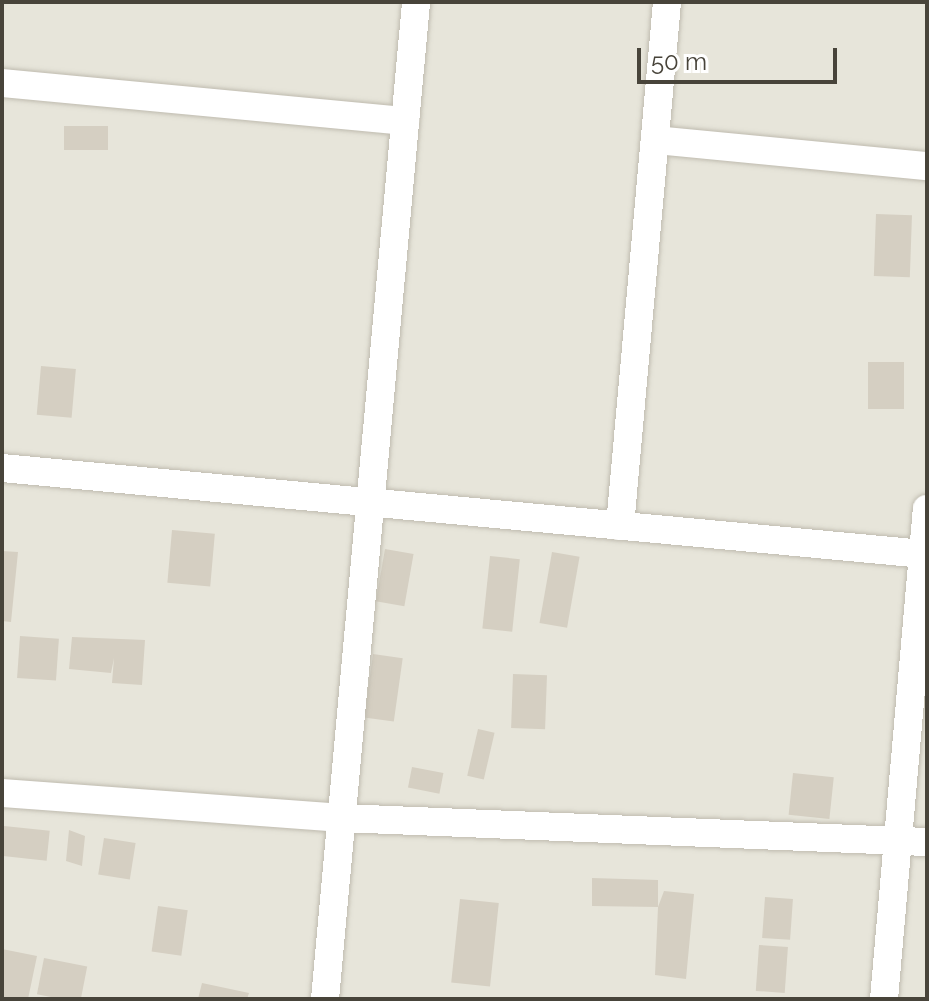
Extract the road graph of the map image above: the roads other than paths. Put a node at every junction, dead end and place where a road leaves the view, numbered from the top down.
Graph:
1 (416, 2) edge
2 (667, 2) edge
3 (2, 83) edge
4 (405, 121) junction
5 (655, 140) junction
6 (927, 166) edge
7 (2, 468) edge
8 (371, 502) junction
9 (927, 509) edge
10 (620, 526) junction
11 (923, 554) junction
12 (2, 793) edge
13 (342, 818) junction
14 (898, 841) junction
15 (927, 842) edge
16 (325, 999) edge
17 (884, 999) edge

1 - 4 street
2 - 5 street
3 - 4 street
4 - 8 street
5 - 6 street
5 - 10 street
7 - 8 street
8 - 10 street
8 - 13 street
9 - 11 street
10 - 11 street
11 - 14 street
12 - 13 street
13 - 14 street
13 - 16 street
14 - 15 street
14 - 17 street

